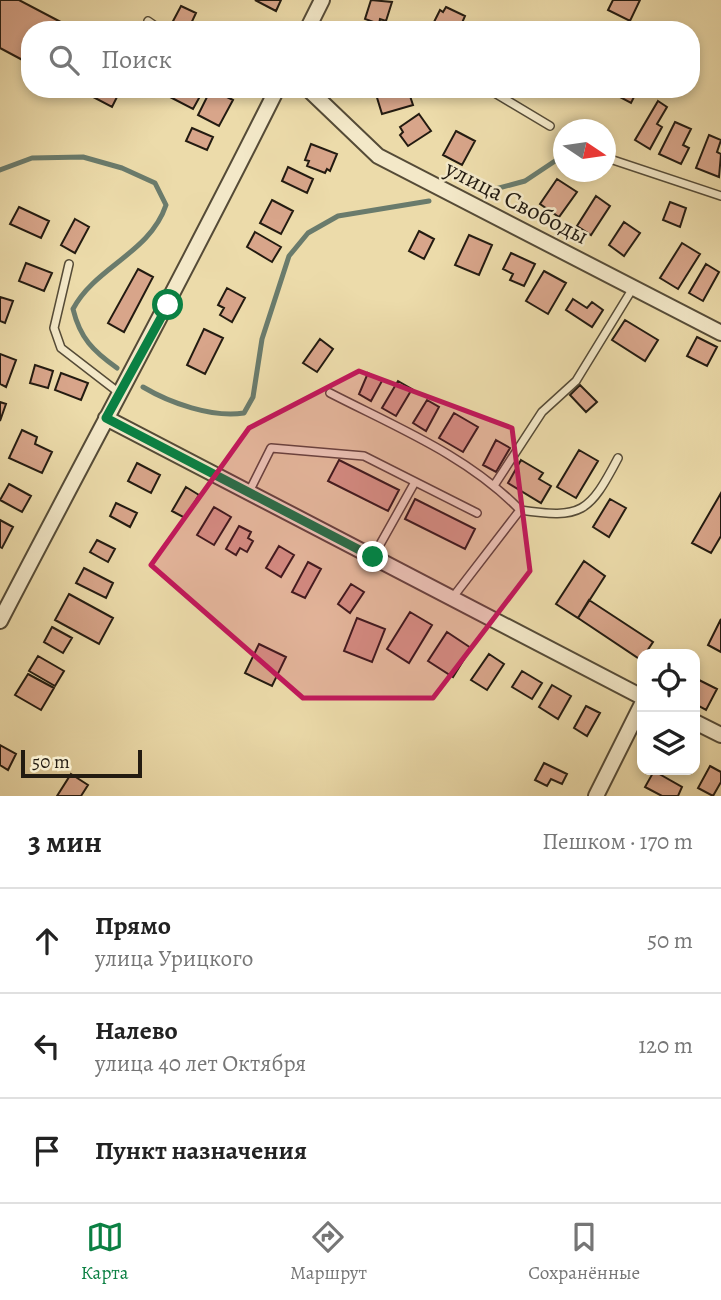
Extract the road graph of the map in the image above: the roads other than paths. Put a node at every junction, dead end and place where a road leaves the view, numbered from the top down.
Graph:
1 (322, 0) edge
2 (311, 21) edge
3 (271, 98) edge
4 (317, 98) edge
5 (503, 98) edge
6 (550, 126) dead end
7 (616, 161) edge
8 (721, 196) edge
9 (69, 264) dead end
10 (633, 288) junction
11 (721, 333) edge
12 (118, 392) junction
13 (330, 393) dead end
14 (106, 418) junction
15 (618, 458) dead end
16 (415, 482) junction
17 (495, 484) junction
18 (249, 492) junction
19 (520, 510) junction
20 (477, 513) dead end
21 (373, 557) junction
22 (6, 595) edge
23 (453, 597) junction
24 (0, 621) edge
25 (637, 694) edge
26 (638, 712) edge
27 (700, 724) edge
28 (721, 735) edge
29 (596, 796) edge

1 - 2 street
3 - 12 street
4 - 10 street, улица Свободы
5 - 6 lane
7 - 8 lane
9 - 12 lane
10 - 11 street, улица Свободы
10 - 17 lane
12 - 14 street
13 - 17 lane
14 - 18 street
14 - 22 street
15 - 19 lane
16 - 18 lane
16 - 20 lane
16 - 21 lane
17 - 19 lane
18 - 21 street
19 - 23 lane
21 - 23 street
22 - 24 street
23 - 25 street
26 - 29 street
27 - 28 street

